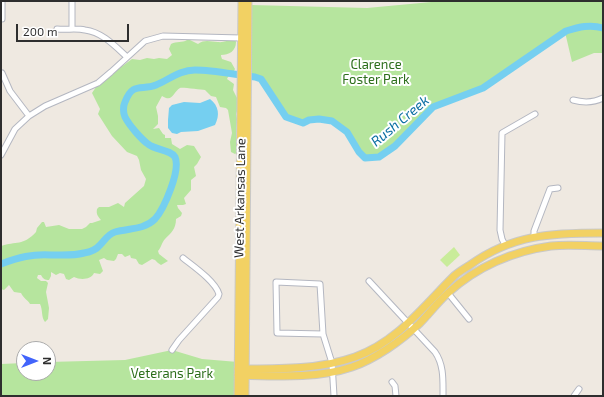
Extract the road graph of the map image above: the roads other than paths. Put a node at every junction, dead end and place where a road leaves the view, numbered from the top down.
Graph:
1 (2, 1) edge
2 (72, 1) edge
3 (242, 1) edge
4 (248, 1) edge
5 (2, 19) edge
6 (57, 29) dead end
7 (72, 29) junction
8 (241, 38) junction
9 (127, 57) junction
10 (245, 58) junction
11 (2, 73) edge
12 (603, 98) edge
13 (572, 100) dead end
14 (535, 114) dead end
15 (29, 116) junction
16 (1, 155) edge
17 (558, 188) dead end
18 (603, 233) edge
19 (534, 236) junction
20 (520, 240) junction
21 (505, 245) junction
22 (603, 246) edge
23 (512, 255) junction
24 (183, 258) dead end
25 (369, 281) dead end
26 (448, 293) junction
27 (469, 319) dead end
28 (411, 326) junction
29 (324, 334) junction
30 (172, 350) dead end
31 (332, 364) junction
32 (333, 371) junction
33 (242, 372) junction
34 (392, 382) dead end
35 (579, 389) dead end
36 (238, 396) edge
37 (245, 396) edge
38 (334, 396) edge
39 (396, 396) edge
40 (443, 396) edge
41 (574, 396) edge

1 - 5 street
2 - 7 street
3 - 8 main road, West Arkansas Lane
4 - 10 main road, West Arkansas Lane
6 - 7 street
7 - 9 street
8 - 9 street
8 - 10 main road, West Arkansas Lane
9 - 15 street
10 - 33 main road, West Arkansas Lane
11 - 15 street
12 - 13 street
14 - 21 street
15 - 16 street
17 - 19 street
18 - 19 main road
19 - 20 main road
20 - 21 main road
20 - 23 main road
21 - 28 main road
22 - 23 main road
23 - 26 main road
24 - 30 street
25 - 28 street
26 - 27 street
26 - 28 main road
28 - 31 main road
28 - 32 main road
28 - 40 street
29 - 29 street
29 - 31 street
31 - 32 street
31 - 33 main road
32 - 33 main road
32 - 38 street
33 - 36 main road, West Arkansas Lane
33 - 37 main road, West Arkansas Lane
34 - 39 street
35 - 41 street

